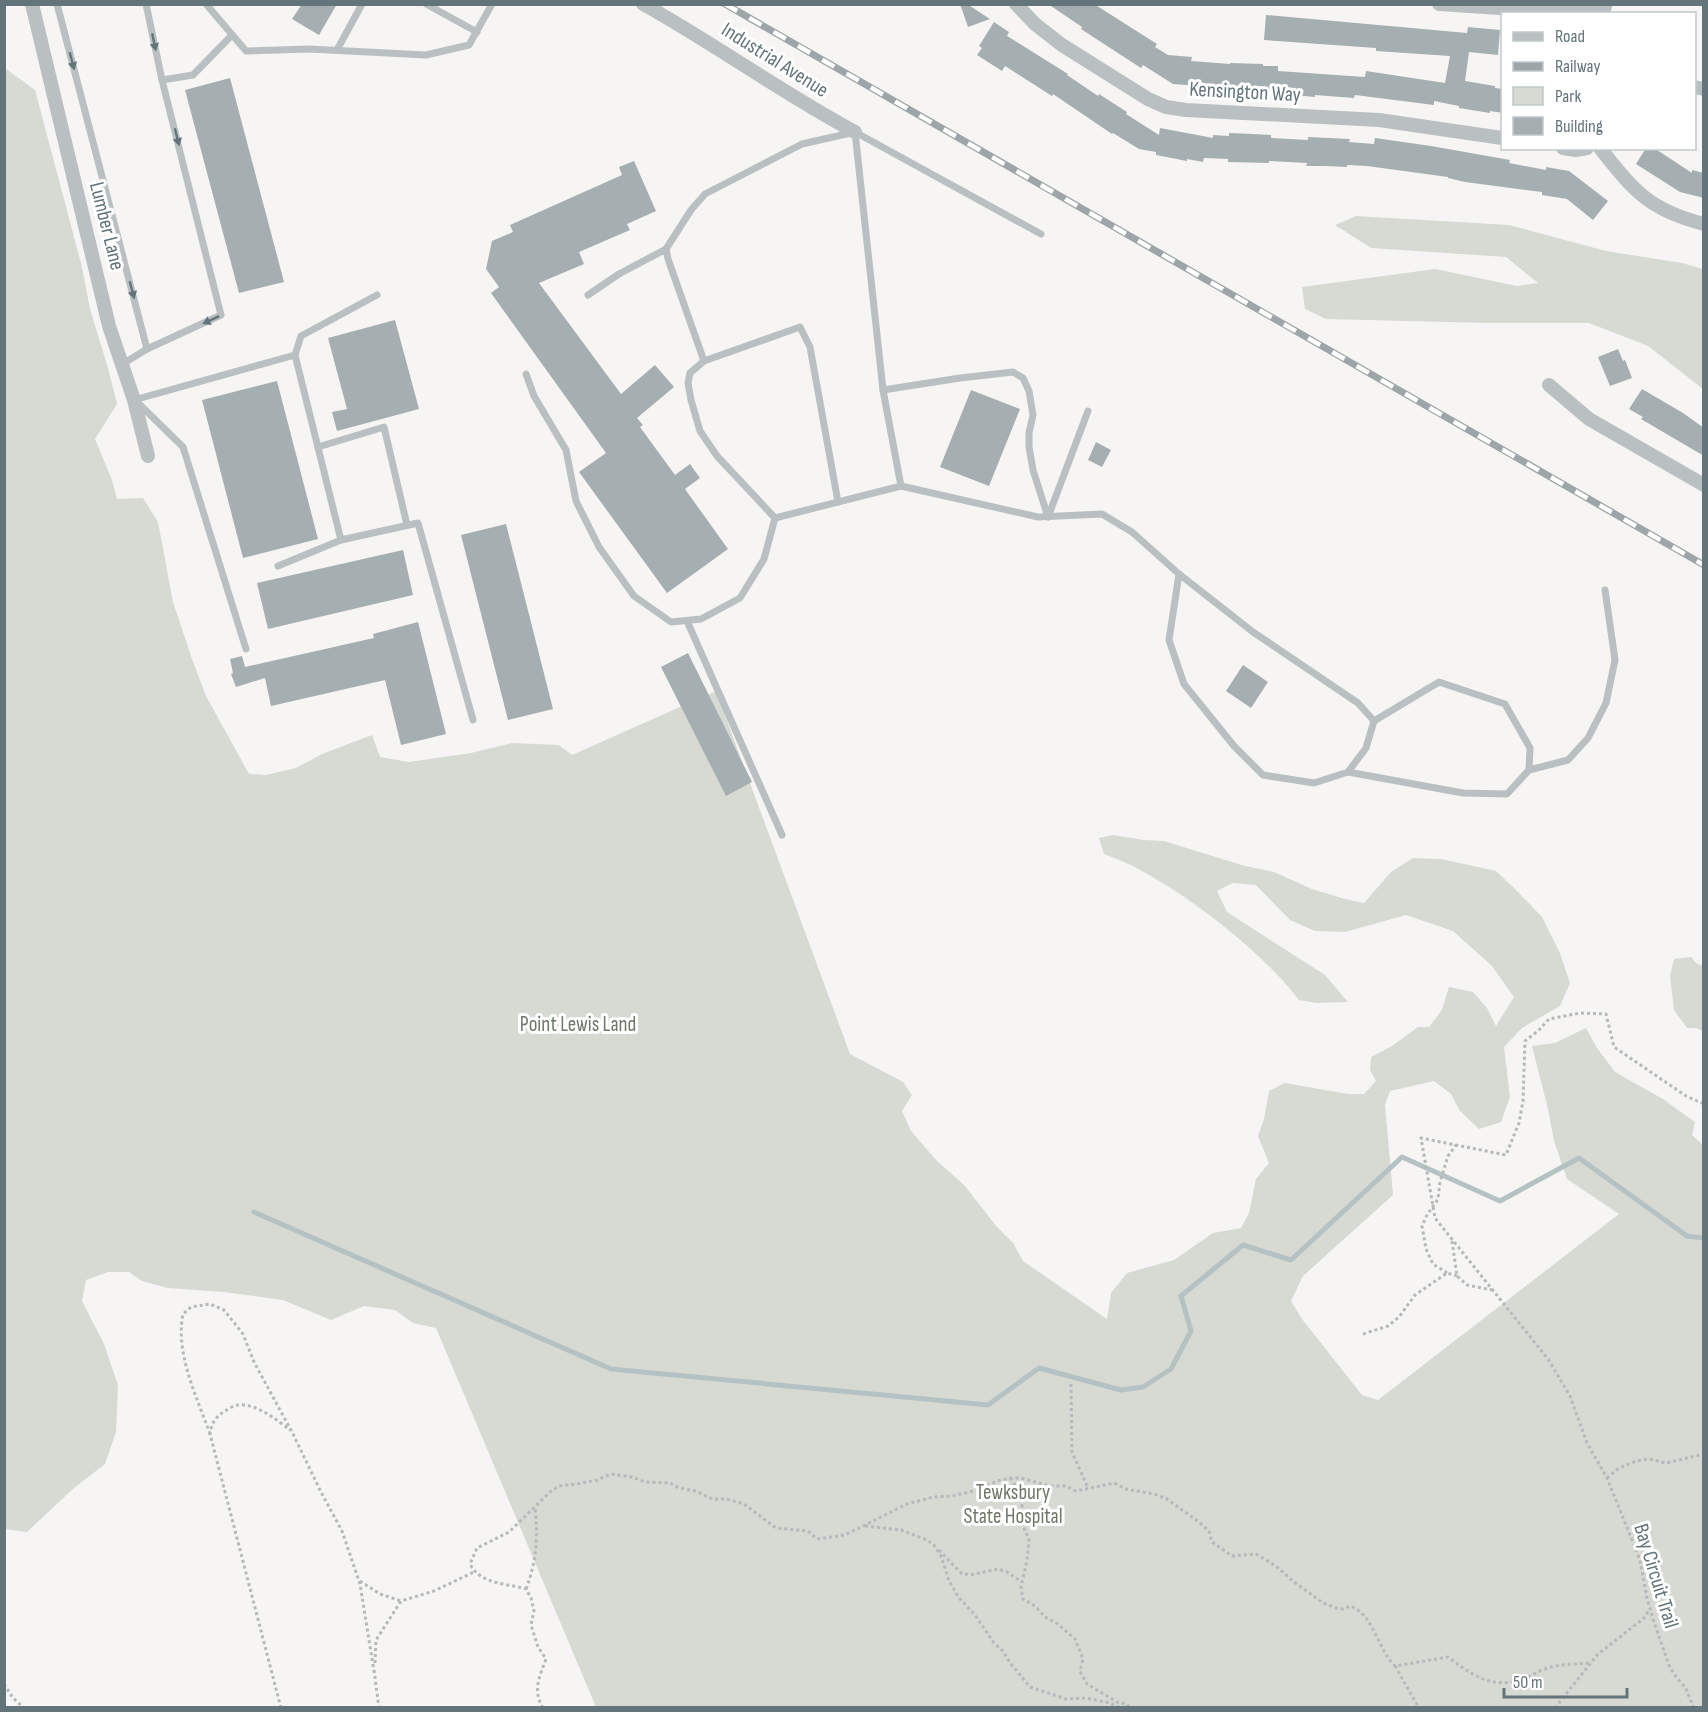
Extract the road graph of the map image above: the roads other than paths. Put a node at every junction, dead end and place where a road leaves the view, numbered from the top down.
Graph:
1 (32, 4) edge
2 (57, 4) edge
3 (146, 4) edge
4 (206, 4) edge
5 (362, 4) edge
6 (426, 4) edge
7 (492, 4) edge
8 (643, 4) edge
9 (1016, 4) edge
10 (1439, 4) edge
11 (1605, 8) edge
12 (477, 32) junction
13 (232, 35) junction
14 (337, 50) junction
15 (162, 80) junction
16 (855, 132) junction
17 (1501, 138) edge
18 (1602, 150) edge
19 (1704, 224) edge
20 (1041, 234) dead end
21 (666, 249) junction
22 (377, 295) dead end
23 (588, 295) dead end
24 (147, 349) junction
25 (295, 355) junction
26 (704, 360) junction
27 (122, 365) junction
28 (526, 374) dead end
29 (1549, 385) dead end
30 (883, 390) junction
31 (134, 400) junction
32 (1088, 411) dead end
33 (318, 447) junction
34 (148, 456) dead end
35 (1704, 485) edge
36 (901, 486) junction
37 (838, 502) junction
38 (1048, 517) junction
39 (775, 519) junction
40 (407, 525) junction
41 (340, 540) junction
42 (278, 566) dead end
43 (1179, 574) junction
44 (1605, 590) dead end
45 (687, 621) junction
46 (246, 649) dead end
47 (473, 720) dead end
48 (1374, 721) junction
49 (1529, 770) junction
50 (1348, 772) junction
51 (782, 835) dead end

1 - 27 street, Lumber Lane
2 -> 24 lane
3 -> 15 lane
4 - 13 lane
5 - 14 lane
6 - 12 lane
7 - 12 lane
8 - 16 street, Industrial Avenue
9 - 17 street, Kensington Way
10 - 11 street
12 - 14 lane
13 - 14 lane
13 - 15 lane
15 -> 24 lane
16 - 20 lane
16 - 21 lane
16 - 30 lane
18 - 19 street
21 - 23 lane
21 - 26 lane
22 - 25 lane
24 - 27 lane
25 - 31 lane
25 - 33 lane
26 - 37 lane
26 - 39 lane
27 - 31 street, Lumber Lane
28 - 45 lane
29 - 35 street
30 - 36 lane
30 - 38 lane
31 - 34 street, Lumber Lane
31 - 46 lane
32 - 38 lane
33 - 40 lane
33 - 41 lane
36 - 37 lane
36 - 38 lane
37 - 39 lane
38 - 43 lane
39 - 45 lane
40 - 41 lane
40 - 47 lane
41 - 42 lane
43 - 48 lane
43 - 50 lane
44 - 49 lane
45 - 51 lane
48 - 49 lane
48 - 50 lane
49 - 50 lane

